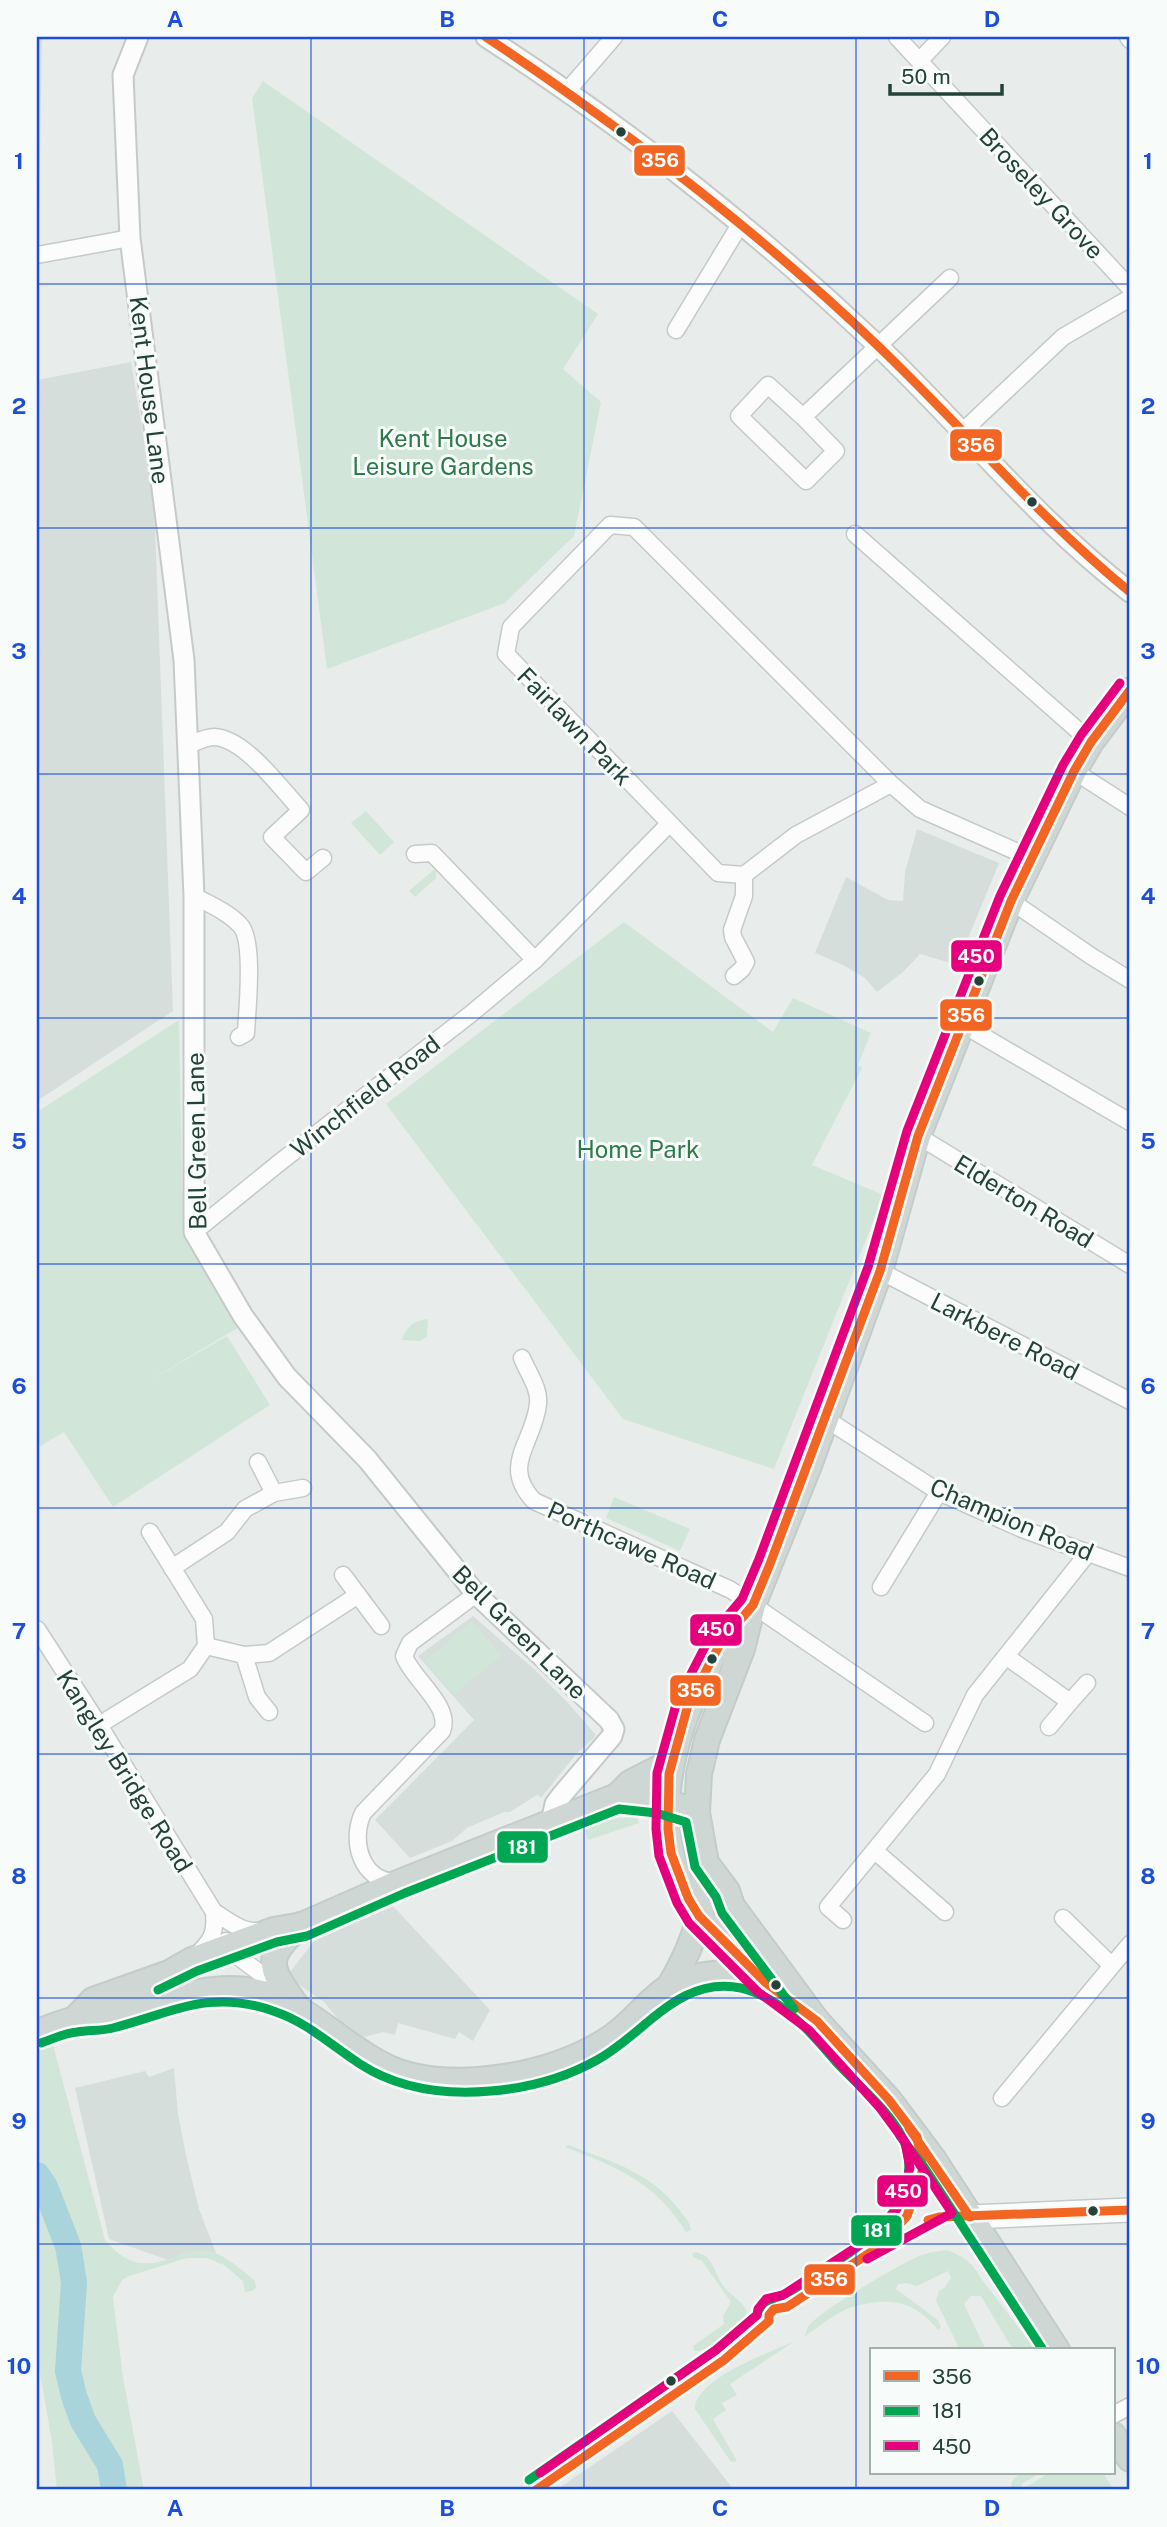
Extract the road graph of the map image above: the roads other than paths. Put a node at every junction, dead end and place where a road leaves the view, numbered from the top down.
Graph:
1 (138, 37) edge
2 (485, 37) edge
3 (614, 37) edge
4 (897, 37) edge
5 (942, 37) edge
6 (920, 60) junction
7 (568, 90) junction
8 (741, 223) junction
9 (130, 237) junction
10 (37, 254) edge
11 (950, 278) dead end
12 (1130, 288) edge
13 (1130, 298) edge
14 (676, 330) dead end
15 (879, 347) junction
16 (803, 417) junction
17 (961, 433) junction
18 (855, 534) dead end
19 (1130, 592) edge
20 (1130, 690) edge
21 (1091, 743) junction
22 (188, 745) junction
23 (1074, 772) junction
24 (891, 784) junction
25 (1130, 807) edge
26 (669, 824) junction
27 (415, 854) dead end
28 (323, 858) dead end
29 (1031, 858) junction
30 (744, 875) junction
31 (194, 896) junction
32 (1011, 901) junction
33 (535, 960) junction
34 (734, 976) dead end
35 (1130, 980) edge
36 (962, 1024) junction
37 (239, 1037) dead end
38 (1130, 1122) edge
39 (918, 1136) junction
40 (194, 1232) junction
41 (1130, 1265) edge
42 (880, 1271) junction
43 (523, 1358) dead end
44 (1130, 1401) edge
45 (826, 1419) junction
46 (258, 1462) dead end
47 (303, 1488) dead end
48 (939, 1492) junction
49 (274, 1493) junction
50 (150, 1532) dead end
51 (1088, 1553) junction
52 (172, 1567) junction
53 (1130, 1568) edge
54 (343, 1575) dead end
55 (881, 1587) dead end
56 (476, 1594) junction
57 (358, 1595) junction
58 (753, 1605) junction
59 (381, 1626) dead end
60 (37, 1631) edge
61 (206, 1646) junction
62 (244, 1655) junction
63 (1007, 1657) junction
64 (1087, 1684) dead end
65 (1070, 1702) junction
66 (269, 1712) dead end
67 (925, 1723) dead end
68 (99, 1725) junction
69 (1049, 1727) dead end
70 (671, 1762) junction
71 (617, 1796) junction
72 (668, 1803) junction
73 (697, 1805) junction
74 (551, 1822) junction
75 (875, 1852) junction
76 (706, 1863) junction
77 (400, 1882) junction
78 (214, 1912) junction
79 (946, 1912) dead end
80 (699, 1916) junction
81 (1063, 1918) dead end
82 (844, 1920) dead end
83 (302, 1925) junction
84 (274, 1930) junction
85 (223, 1938) junction
86 (1130, 1944) edge
87 (1111, 1965) junction
88 (766, 1983) junction
89 (669, 1987) junction
90 (298, 2008) junction
91 (75, 2020) junction
92 (817, 2021) junction
93 (37, 2032) edge
94 (1002, 2098) dead end
95 (1130, 2210) edge
96 (970, 2217) junction
97 (1056, 2348) edge
98 (1130, 2406) edge
99 (1114, 2414) edge
100 (1114, 2436) edge
101 (1130, 2459) edge

1 - 9 street, Kent House Lane
2 - 7 street
3 - 7 street
4 - 6 street, Broseley Grove
5 - 6 street
6 - 12 street, Broseley Grove
7 - 8 street
8 - 14 street
8 - 15 street
9 - 10 street
9 - 22 street, Kent House Lane
11 - 15 street
13 - 17 street
15 - 16 street
15 - 17 street
16 - 16 street
17 - 19 street
18 - 21 street
20 - 21 main road
21 - 23 main road
22 - 28 street
22 - 31 street, Bell Green Lane
23 - 25 street
23 - 29 main road
24 - 26 street, Fairlawn Park
24 - 29 street, Fairlawn Park
24 - 30 street
26 - 30 street, Fairlawn Park
26 - 33 street, Winchfield Road
27 - 33 street
29 - 32 main road
30 - 34 street
31 - 37 street
31 - 40 street, Bell Green Lane
32 - 35 street
32 - 36 main road
33 - 40 street, Winchfield Road
36 - 38 street
36 - 39 main road
39 - 41 street, Elderton Road
39 - 42 main road
40 - 56 street, Bell Green Lane
42 - 44 street, Larkbere Road
42 - 45 main road
43 - 58 street, Porthcawe Road
45 - 48 street, Champion Road
45 - 58 main road
46 - 49 street
47 - 49 street
48 - 51 street, Champion Road
48 - 55 street
49 - 52 street
50 - 52 street
51 - 53 street, Champion Road
51 - 63 street
52 - 61 street
54 - 57 street
56 - 74 street, Bell Green Lane
56 - 77 street
57 - 59 street
57 - 62 street
58 - 67 street
58 - 70 main road
58 - 73 main road
60 - 68 street, Kangley Bridge Road
61 - 62 street
61 - 68 street
62 - 66 street
63 - 65 street
63 - 75 street
64 - 65 street
65 - 69 street
68 - 78 street, Kangley Bridge Road
70 - 71 main road
70 - 72 main road
71 - 72 main road
71 - 74 main road
72 - 73 main road
72 - 80 main road
73 - 76 main road
74 - 77 main road
75 - 79 street
75 - 82 street
76 - 80 main road
76 - 92 main road
77 - 83 main road
78 - 84 street, Kangley Bridge Road
78 - 85 street, Kangley Bridge Road
80 - 88 main road
80 - 89 main road
81 - 87 street
83 - 84 main road
83 - 90 main road
84 - 85 main road
85 - 90 street
85 - 91 main road
86 - 87 street
87 - 94 street
88 - 89 main road
88 - 92 main road
89 - 90 main road
90 - 91 main road
91 - 93 main road
92 - 96 main road
95 - 96 main road
96 - 97 main road
98 - 99 street
100 - 101 main road

